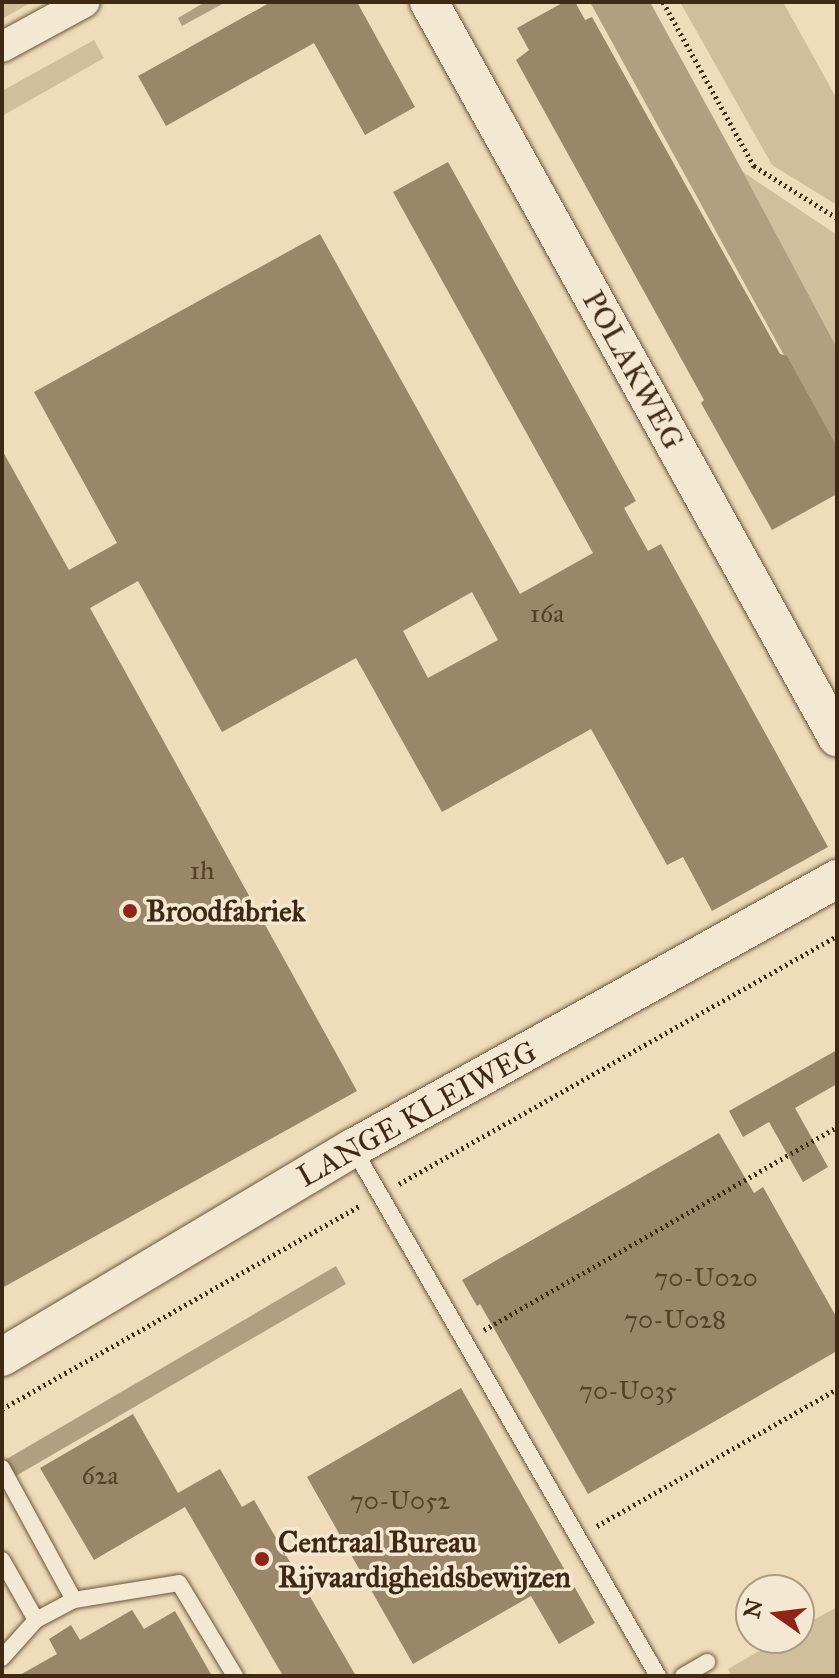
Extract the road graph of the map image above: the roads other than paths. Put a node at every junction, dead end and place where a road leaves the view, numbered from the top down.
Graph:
1 (85, 2) edge
2 (429, 2) edge
3 (2, 47) edge
4 (837, 737) edge
5 (837, 879) edge
6 (353, 1148) junction
7 (2, 1357) edge
8 (2, 1468) edge
9 (2, 1560) edge
10 (74, 1600) junction
11 (36, 1620) junction
12 (2, 1658) edge
13 (707, 1662) dead end
14 (235, 1676) edge
15 (658, 1676) edge
16 (683, 1676) edge

1 - 3 street
2 - 4 street, POLAKWEG
5 - 6 street, LANGE KLEIWEG
6 - 7 street, LANGE KLEIWEG
6 - 15 lane
8 - 10 lane
9 - 11 lane
10 - 11 lane
10 - 14 lane
11 - 12 lane
13 - 16 lane

